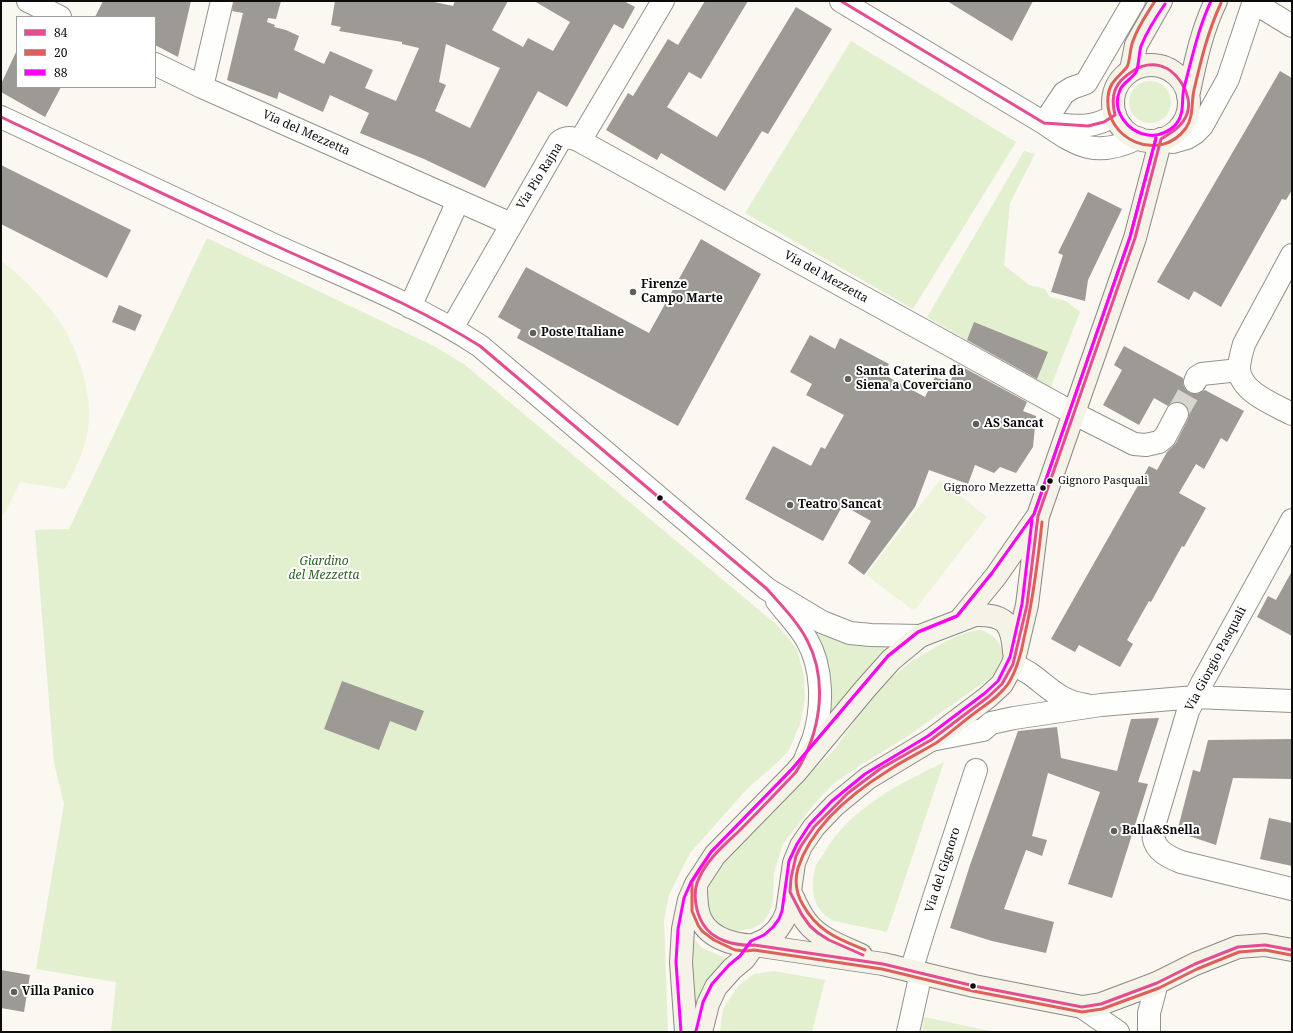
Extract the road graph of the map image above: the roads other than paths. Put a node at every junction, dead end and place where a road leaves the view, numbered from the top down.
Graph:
1 (28, 1) edge
2 (222, 1) edge
3 (663, 1) edge
4 (841, 1) edge
5 (1134, 1) edge
6 (1161, 1) edge
7 (1216, 1) edge
8 (1254, 2) edge
9 (58, 16) edge
10 (1292, 26) edge
11 (156, 64) edge
12 (1131, 70) junction
13 (202, 86) junction
14 (1188, 96) junction
15 (1115, 115) junction
16 (1, 117) edge
17 (1044, 123) junction
18 (1138, 138) junction
19 (1161, 139) junction
20 (580, 140) junction
21 (458, 201) junction
22 (511, 224) junction
23 (1292, 255) edge
24 (410, 307) junction
25 (452, 328) junction
26 (1239, 370) junction
27 (1195, 382) tunnel mouth
28 (1073, 413) junction
29 (1177, 414) tunnel mouth
30 (1292, 414) edge
31 (1038, 516) junction
32 (1292, 520) edge
33 (767, 589) junction
34 (960, 620) junction
35 (920, 636) junction
36 (1014, 661) junction
37 (1195, 697) junction
38 (1292, 701) edge
39 (1101, 705) junction
40 (930, 740) junction
41 (804, 763) junction
42 (976, 770) dead end
43 (696, 884) junction
44 (1292, 889) edge
45 (790, 892) junction
46 (754, 945) junction
47 (1292, 950) edge
48 (883, 964) junction
49 (916, 972) junction
50 (1157, 983) junction
51 (1082, 1007) junction
52 (686, 1032) edge
53 (701, 1032) edge
54 (908, 1032) edge
55 (1118, 1032) edge
56 (1149, 1032) edge

1 - 9 street
2 - 13 street
3 - 20 street, Via Pio Rajna
4 - 17 street
5 - 17 street
6 - 12 main road
7 - 14 main road
8 - 10 street
8 - 19 street
11 - 13 street, Via del Mezzetta
12 - 14 main road
12 - 15 main road
13 - 21 street, Via del Mezzetta
14 - 19 main road
15 - 17 street
15 - 18 main road
16 - 24 street
17 - 18 street
18 - 19 main road
19 - 28 main road
20 - 22 street, Via Pio Rajna
20 - 28 street, Via del Mezzetta
21 - 22 street, Via del Mezzetta
21 - 24 street
22 - 25 street, Via Pio Rajna
23 - 26 street
24 - 25 street
25 - 33 street
26 - 27 street
26 - 30 street
28 - 29 street
28 - 31 main road
31 - 34 main road
31 - 36 main road
32 - 37 street, Via Giorgio Pasquali
33 - 35 street
33 - 41 street
34 - 35 main road
34 - 36 main road
35 - 41 main road
36 - 39 street
36 - 40 main road
37 - 38 street
37 - 39 street
37 - 44 street, Via Giorgio Pasquali
39 - 40 street
40 - 45 main road
41 - 43 main road
42 - 49 street, Via del Gignoro
43 - 46 main road
43 - 52 main road
45 - 46 main road
45 - 48 main road
46 - 48 main road
46 - 53 main road
47 - 50 main road
48 - 49 main road
49 - 51 main road
49 - 54 street, Via del Gignoro
50 - 51 main road
50 - 56 street
51 - 55 street

